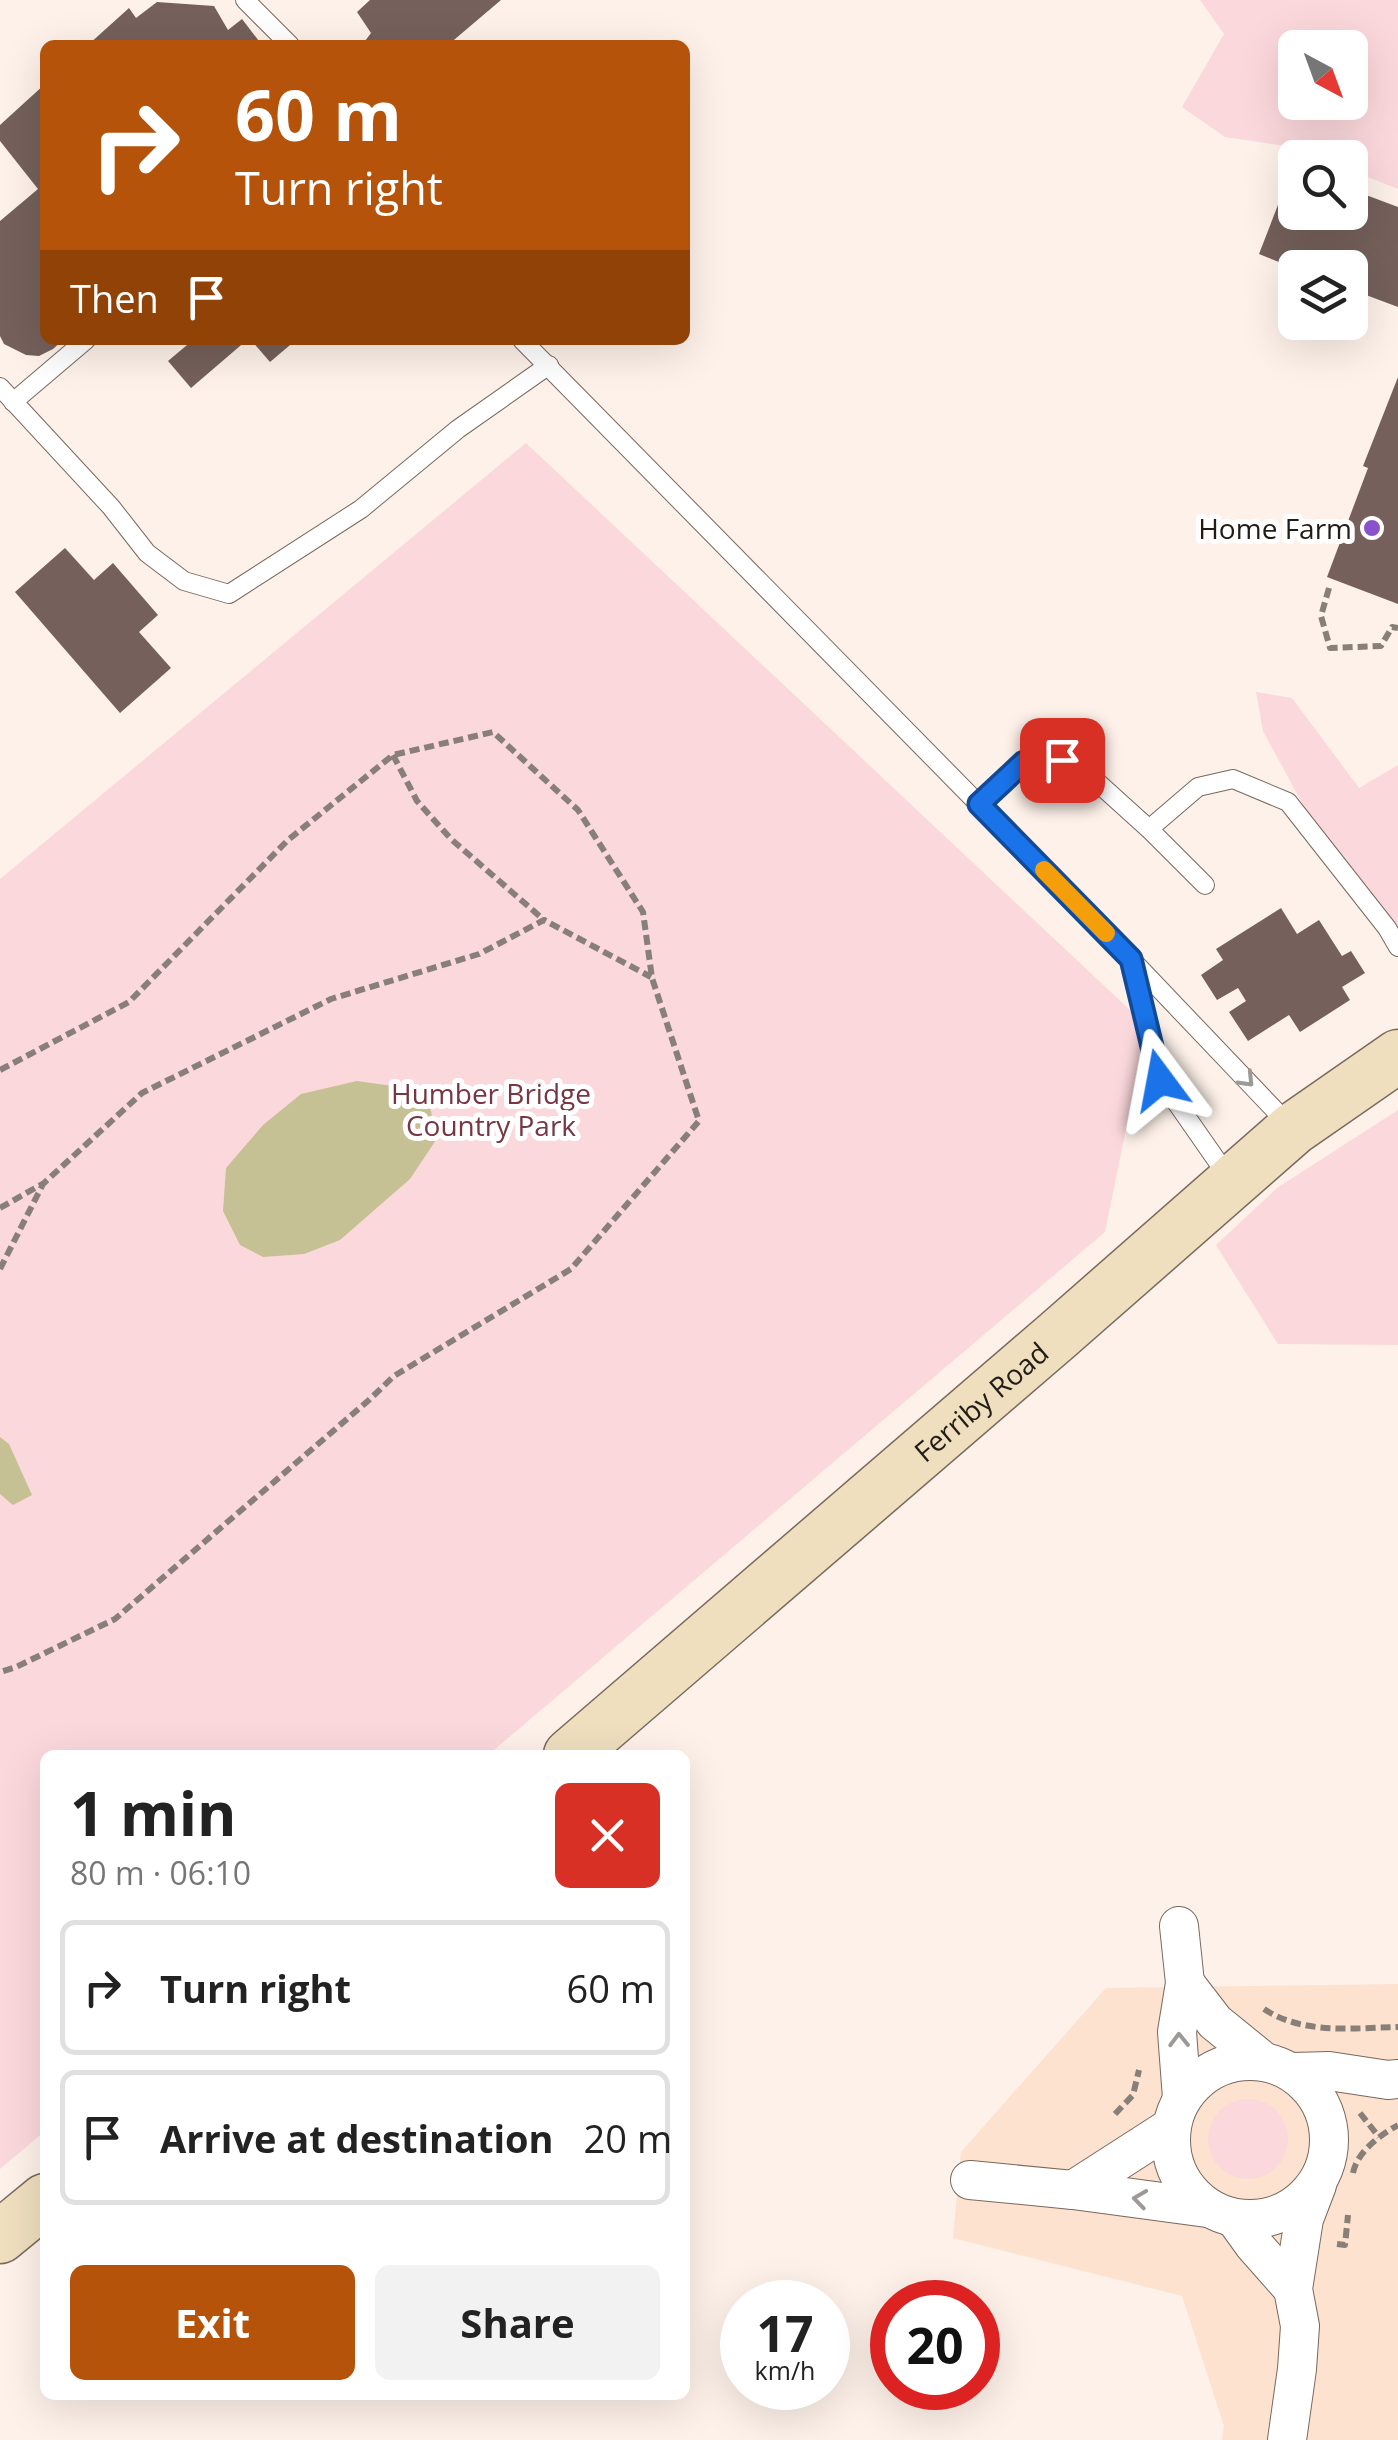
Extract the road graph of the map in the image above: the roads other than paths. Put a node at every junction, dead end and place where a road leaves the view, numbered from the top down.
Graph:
1 (245, 0) edge
2 (285, 40) edge
3 (80, 345) edge
4 (527, 345) edge
5 (549, 366) junction
6 (0, 386) edge
7 (14, 402) junction
8 (979, 804) junction
9 (1149, 829) junction
10 (1205, 885) dead end
11 (1398, 947) edge
12 (1131, 959) junction
13 (1398, 1056) edge
14 (1293, 1129) junction
15 (1232, 1182) junction
16 (576, 1750) edge
17 (1180, 1926) dead end
18 (1185, 1984) junction
19 (1278, 2067) junction
20 (1393, 2079) edge
21 (1176, 2112) junction
22 (1332, 2173) junction
23 (970, 2180) dead end
24 (1074, 2190) junction
25 (40, 2204) edge
26 (1222, 2214) junction
27 (0, 2238) edge
28 (1293, 2289) junction
29 (1287, 2440) edge

1 - 2 lane
3 - 7 lane
4 - 5 lane
5 - 7 lane
5 - 8 lane
6 - 7 lane
8 - 9 lane
8 - 12 lane
9 - 10 lane
9 - 11 lane
12 -> 14 lane
12 - 15 lane
13 - 14 street, Ferriby Road
14 - 15 street, Ferriby Road
15 - 16 street, Ferriby Road
17 - 18 street
18 - 19 street
21 -> 18 street
19 - 20 street
19 - 21 street
19 - 22 street
20 - 22 street
21 - 24 street
21 - 26 street
22 - 26 street
22 - 28 street
23 - 24 street
26 -> 24 street
25 - 27 street
26 - 28 street
28 - 29 street

